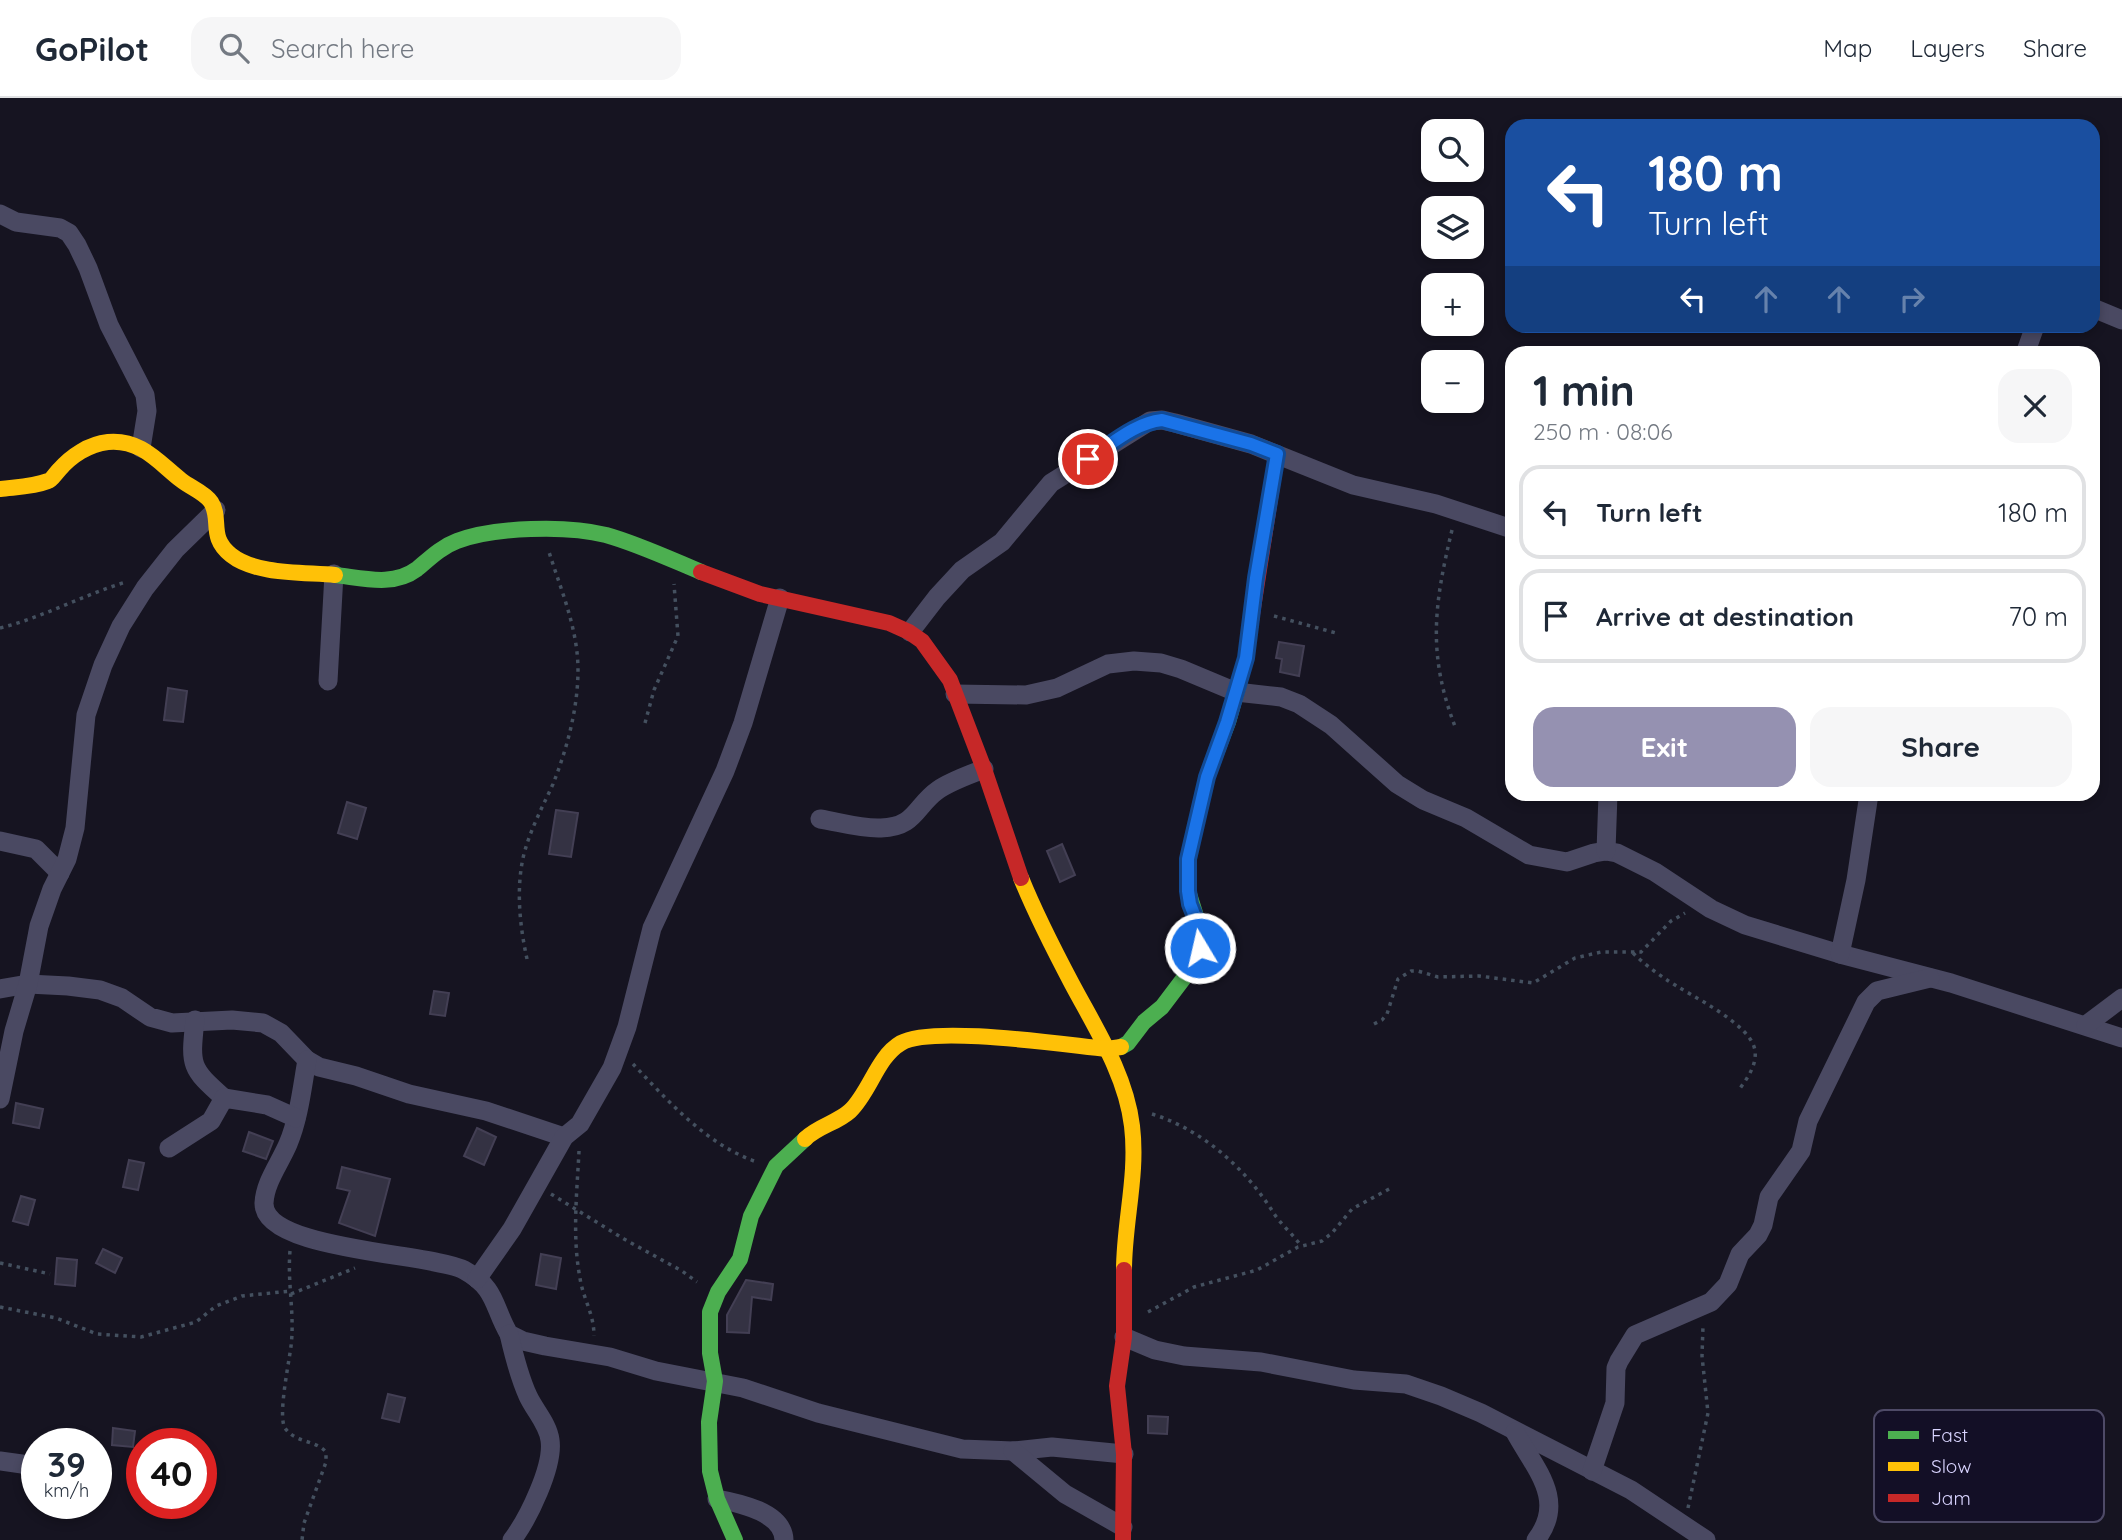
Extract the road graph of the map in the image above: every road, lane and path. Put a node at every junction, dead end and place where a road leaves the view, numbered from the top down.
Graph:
1 (0, 214) edge
2 (2100, 311) edge
3 (2122, 320) edge
4 (141, 449) junction
5 (1277, 454) junction
6 (0, 489) edge
7 (216, 510) junction
8 (1457, 511) junction
9 (1505, 523) edge
10 (541, 530) junction
11 (671, 560) junction
12 (334, 574) junction
13 (155, 575) junction
14 (780, 598) junction
15 (1251, 613) junction
16 (0, 628) edge
17 (910, 632) junction
18 (1336, 633) dead end
19 (328, 681) dead end
20 (1236, 692) junction
21 (955, 694) junction
22 (645, 723) dead end
23 (1455, 730) dead end
24 (984, 769) junction
25 (1608, 801) edge
26 (1868, 801) edge
27 (820, 819) dead end
28 (0, 841) edge
29 (1606, 851) junction
30 (60, 873) junction
31 (1702, 903) junction
32 (1633, 953) junction
33 (1840, 954) junction
34 (527, 959) dead end
35 (1931, 978) junction
36 (28, 984) junction
37 (0, 989) edge
38 (2122, 998) edge
39 (195, 1020) junction
40 (1374, 1024) dead end
41 (2087, 1025) junction
42 (2122, 1038) edge
43 (1107, 1049) junction
44 (619, 1050) junction
45 (307, 1060) junction
46 (1738, 1091) dead end
47 (224, 1098) junction
48 (0, 1099) edge
49 (1129, 1112) junction
50 (296, 1118) junction
51 (580, 1124) junction
52 (564, 1137) junction
53 (169, 1148) dead end
54 (776, 1166) junction
55 (538, 1187) junction
56 (1391, 1188) dead end
57 (577, 1210) junction
58 (295, 1232) junction
59 (1301, 1247) junction
60 (380, 1253) junction
61 (0, 1263) edge
62 (50, 1274) dead end
63 (477, 1279) junction
64 (291, 1292) junction
65 (1711, 1302) junction
66 (712, 1303) junction
67 (0, 1307) edge
68 (509, 1334) junction
69 (1129, 1339) junction
70 (597, 1355) junction
71 (715, 1381) junction
72 (1514, 1430) junction
73 (1013, 1451) junction
74 (1124, 1454) junction
75 (0, 1461) edge
76 (21, 1464) edge
77 (1592, 1471) junction
78 (717, 1499) junction
79 (1683, 1527) junction
80 (1124, 1534) edge
81 (302, 1540) edge
82 (512, 1540) edge
83 (735, 1540) edge
84 (784, 1540) edge
85 (1536, 1540) edge
86 (1706, 1540) edge

1 - 4 street
2 - 3 street
4 - 6 street
4 - 7 street
5 - 8 street
5 - 15 street
5 - 17 street
7 - 12 street
7 - 13 street
8 - 9 street
8 - 23 path
10 - 11 street
10 - 12 street
10 - 34 path
11 - 14 street
11 - 22 path
12 - 19 street
13 - 16 path
13 - 30 street
14 - 17 street
14 - 44 street
15 - 18 path
15 - 20 street
17 - 21 street
20 - 21 street
20 - 29 street
20 - 43 street
21 - 24 street
24 - 27 street
24 - 43 street
25 - 29 street
26 - 33 street
28 - 30 street
29 - 31 street
30 - 36 street
31 - 32 path
31 - 33 street
32 - 40 path
32 - 46 path
33 - 35 street
35 - 41 street
35 - 65 street
36 - 37 street
36 - 39 street
36 - 48 street
38 - 41 street
39 - 45 street
39 - 47 street
41 - 42 street
43 - 49 street
43 - 54 street
44 - 51 street
44 - 54 path
45 - 50 street
45 - 52 street
47 - 50 street
47 - 53 street
49 - 59 path
49 - 69 street
50 - 58 street
51 - 52 street
51 - 57 path
52 - 55 street
54 - 66 street
55 - 57 path
55 - 63 street
56 - 59 path
57 - 66 path
57 - 70 path
58 - 60 street
58 - 64 path
59 - 69 path
60 - 63 street
60 - 64 path
61 - 62 path
63 - 68 street
64 - 67 path
64 - 81 path
65 - 77 street
65 - 79 path
66 - 71 street
68 - 70 street
68 - 82 street
69 - 72 street
69 - 74 street
70 - 71 street
71 - 73 street
71 - 78 street
72 - 77 street
72 - 85 street
73 - 74 street
73 - 80 street
74 - 80 street
75 - 76 street
77 - 79 street
78 - 83 street
78 - 84 street
79 - 86 street

